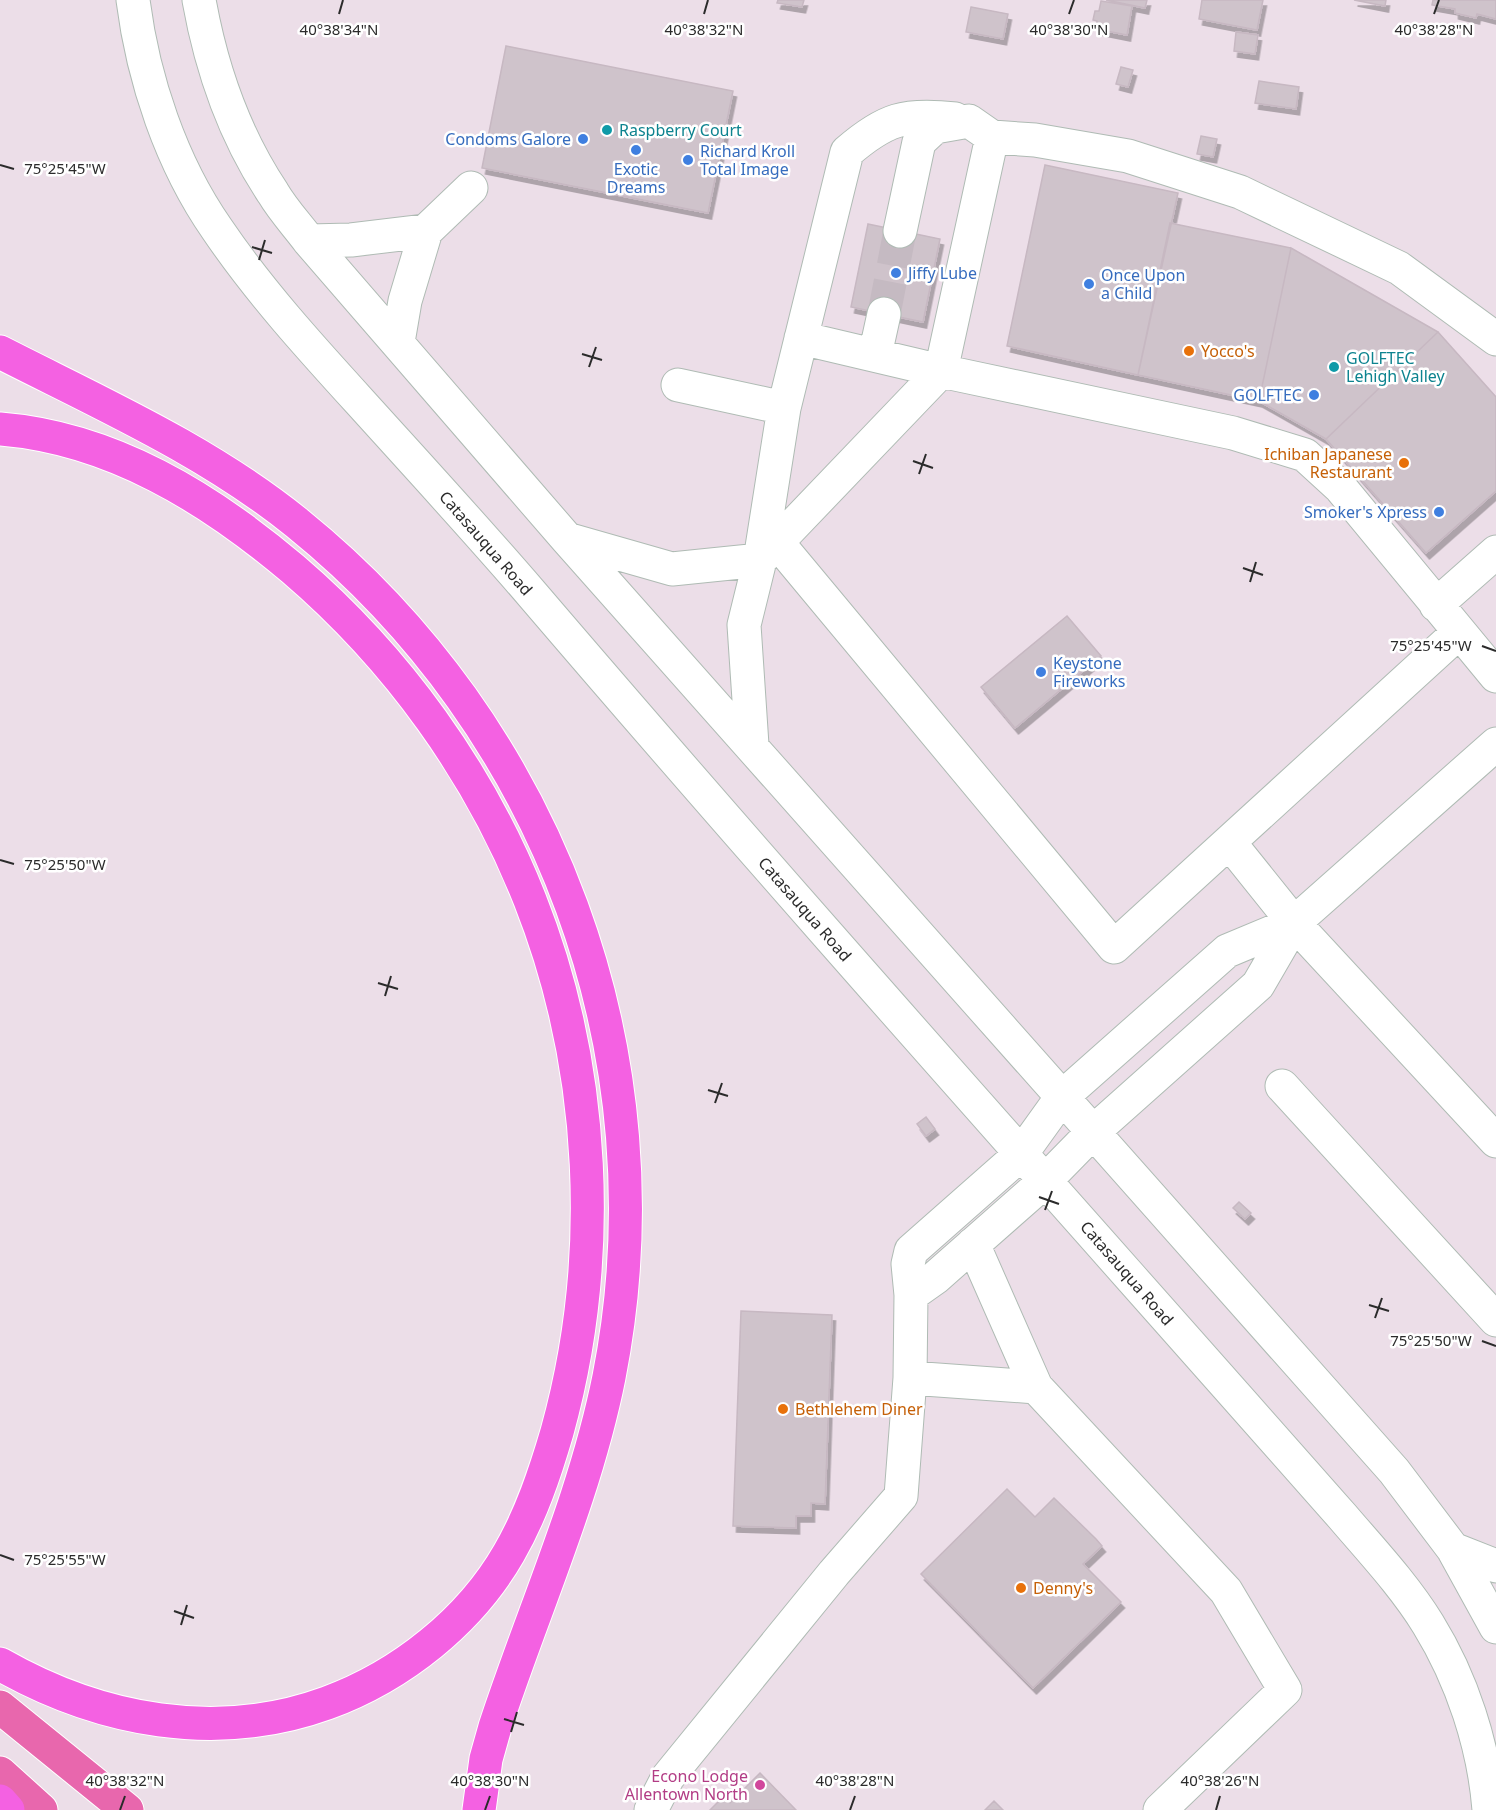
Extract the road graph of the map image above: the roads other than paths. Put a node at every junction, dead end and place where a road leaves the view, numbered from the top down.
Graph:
1 (133, 0) edge
2 (199, 0) edge
3 (980, 129) junction
4 (471, 188) dead end
5 (426, 231) junction
6 (900, 231) tunnel mouth
7 (309, 241) junction
8 (884, 314) tunnel mouth
9 (801, 338) junction
10 (1496, 339) edge
11 (398, 342) junction
12 (0, 352) edge
13 (875, 356) junction
14 (941, 371) junction
15 (678, 385) dead end
16 (784, 408) junction
17 (0, 429) edge
18 (567, 539) junction
19 (768, 551) junction
20 (1496, 552) edge
21 (1436, 605) junction
22 (1459, 632) junction
23 (1496, 676) edge
24 (1496, 744) edge
25 (752, 745) junction
26 (1229, 842) junction
27 (1294, 923) junction
28 (1282, 1086) dead end
29 (1062, 1097) junction
30 (1093, 1132) junction
31 (1496, 1141) edge
32 (1021, 1154) junction
33 (1045, 1181) junction
34 (973, 1244) junction
35 (911, 1295) junction
36 (1496, 1320) edge
37 (910, 1378) junction
38 (1036, 1387) junction
39 (1453, 1549) junction
40 (1496, 1566) edge
41 (1496, 1627) edge
42 (0, 1664) edge
43 (0, 1707) edge
44 (0, 1773) edge
45 (0, 1801) edge
46 (9, 1810) edge
47 (41, 1810) edge
48 (127, 1810) edge
49 (479, 1810) edge
50 (651, 1810) edge
51 (1160, 1810) edge
52 (1489, 1810) edge

1 - 32 street, Catasauqua Road
2 - 7 street
3 - 6 street
3 - 9 street
3 - 10 street
3 - 14 street
4 - 5 street
5 - 7 street
5 - 11 street
7 - 11 street
8 - 13 street
9 - 13 street
9 - 16 street
11 - 18 street
12 - 49 highway
13 - 14 street
14 - 19 street
14 - 21 street
15 - 16 street
16 - 19 street
17 - 42 highway
18 - 19 street
18 - 25 street
19 - 25 street
19 - 26 street
20 - 21 street
21 - 22 street
22 - 23 street
22 - 26 street
24 - 27 street
25 - 29 street
26 - 27 street
27 - 29 street
27 - 30 street
27 - 31 street
28 - 36 street
29 - 30 street
29 - 32 street
30 - 33 street
30 - 39 street
32 - 33 street, Catasauqua Road
32 - 35 street
33 - 34 street
33 - 52 street, Catasauqua Road
34 - 35 street
34 - 38 street
35 - 37 street
37 - 38 street
37 - 50 street
38 - 51 street
39 - 40 street
39 - 41 street
43 - 48 main road
44 - 47 main road
45 - 46 highway

